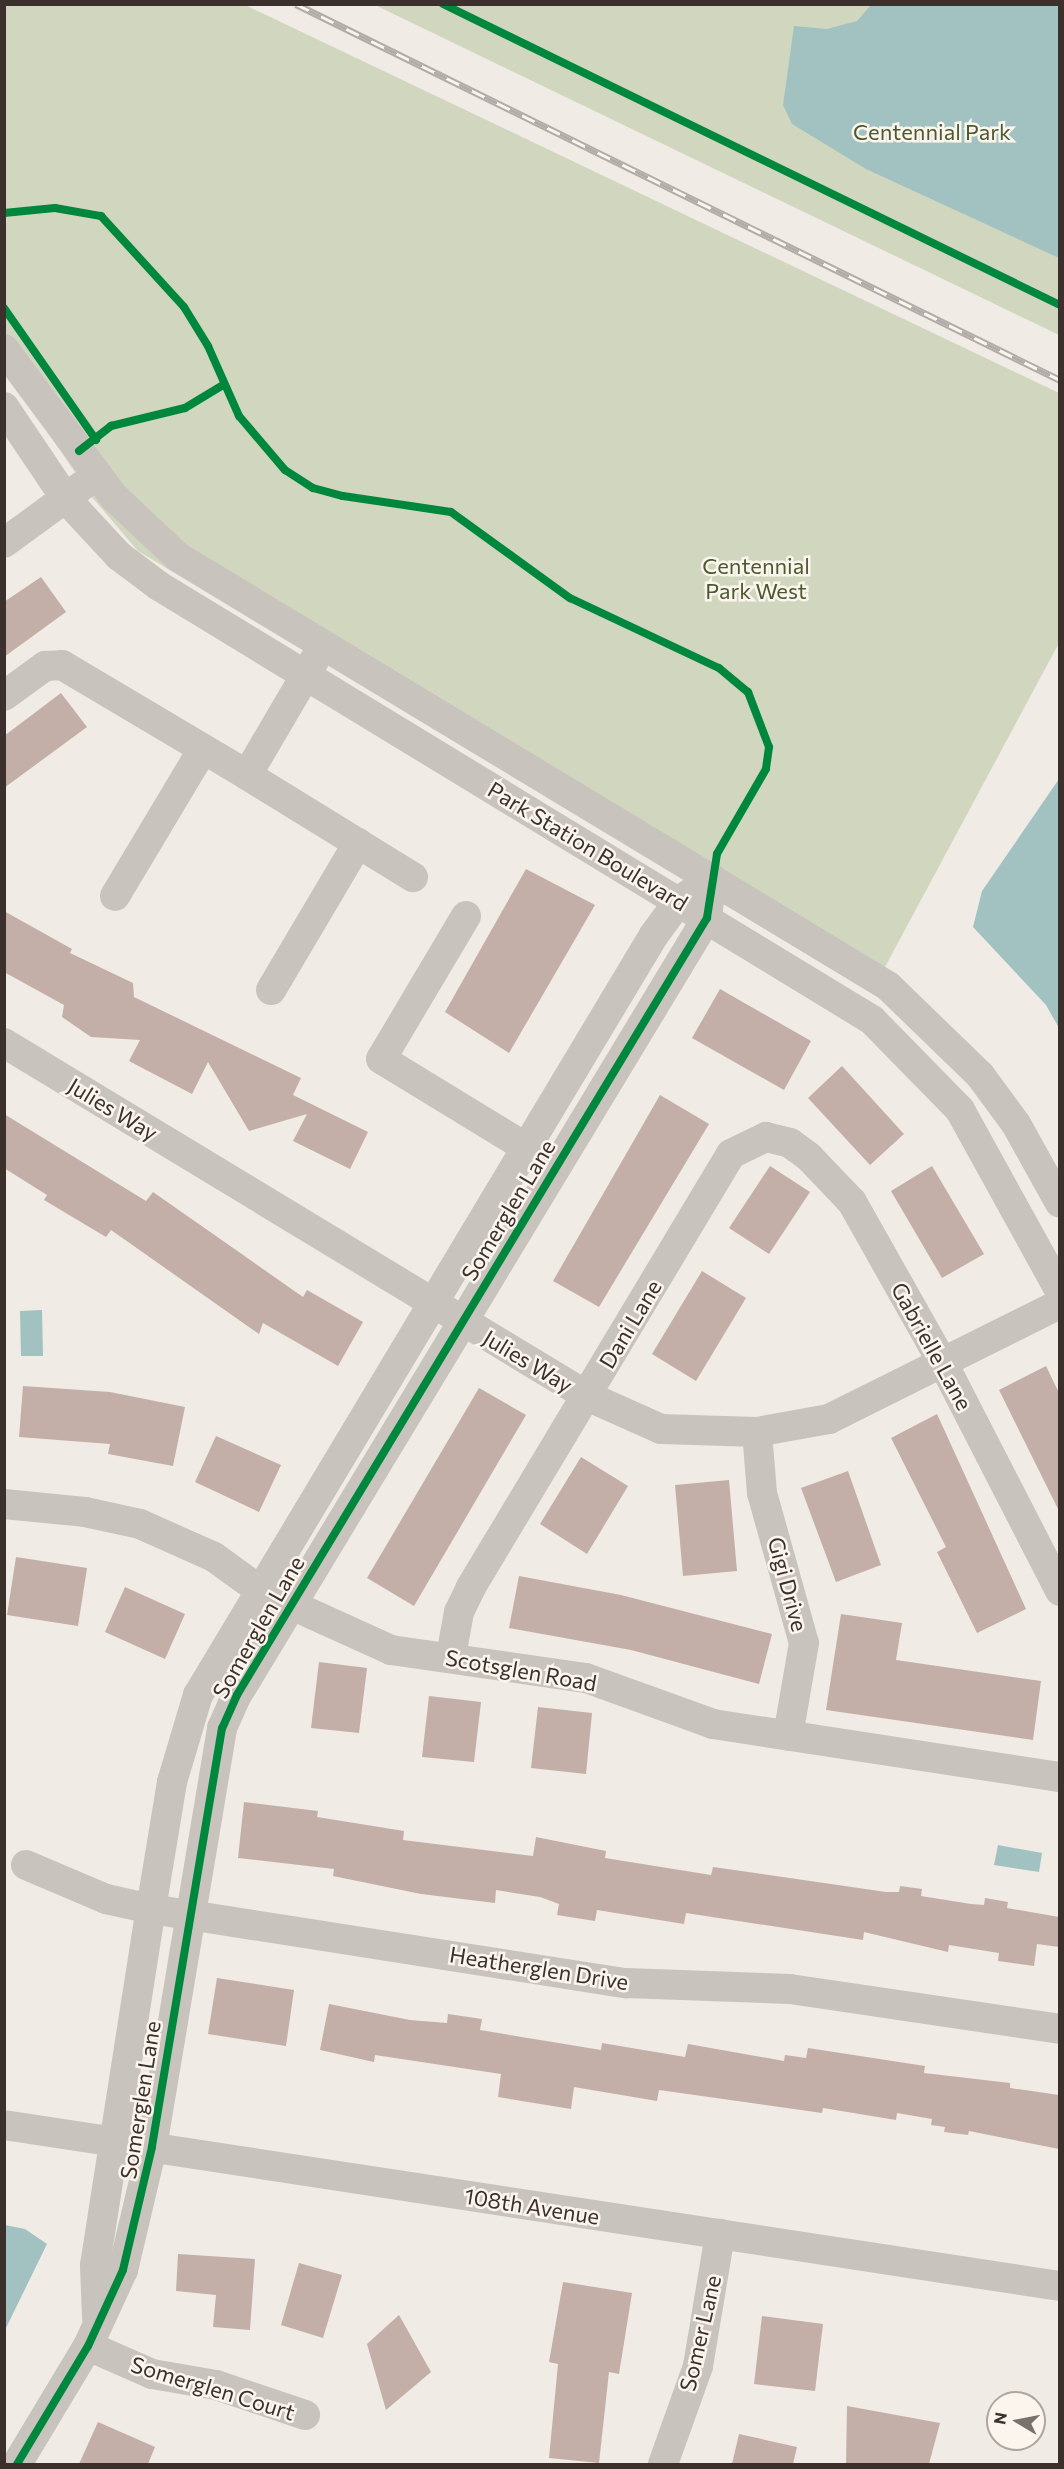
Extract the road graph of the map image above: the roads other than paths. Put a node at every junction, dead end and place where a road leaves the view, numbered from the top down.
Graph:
1 (4, 349) edge
2 (4, 407) edge
3 (96, 475) junction
4 (66, 499) junction
5 (4, 543) edge
6 (324, 644) junction
7 (306, 675) junction
8 (4, 696) edge
9 (203, 749) junction
10 (247, 775) junction
11 (358, 843) junction
12 (413, 877) dead end
13 (712, 879) junction
14 (115, 896) dead end
15 (679, 901) junction
16 (466, 916) dead end
17 (707, 918) junction
18 (271, 990) dead end
19 (4, 1044) edge
20 (766, 1137) joint
21 (526, 1148) junction
22 (556, 1166) junction
23 (1059, 1203) edge
24 (1059, 1291) edge
25 (431, 1303) junction
26 (1059, 1304) edge
27 (461, 1321) junction
28 (944, 1365) junction
29 (587, 1396) junction
30 (757, 1432) junction
31 (4, 1504) edge
32 (261, 1591) junction
33 (1059, 1591) edge
34 (291, 1605) junction
35 (451, 1656) junction
36 (788, 1736) junction
37 (1058, 1770) edge
38 (26, 1865) dead end
39 (151, 1909) junction
40 (188, 1914) junction
41 (1059, 2029) edge
42 (4, 2125) edge
43 (116, 2142) junction
44 (152, 2147) junction
45 (720, 2234) junction
46 (1059, 2286) edge
47 (98, 2318) junction
48 (88, 2346) junction
49 (305, 2415) dead end
50 (17, 2464) edge
51 (663, 2464) edge

1 - 3 street, Park Station Boulevard
2 - 4 street, Park Station Boulevard
3 - 4 street
3 - 6 street, Park Station Boulevard
4 - 5 street
4 - 7 street, Park Station Boulevard
6 - 7 street
6 - 13 street, Park Station Boulevard
7 - 10 street
7 - 15 street, Park Station Boulevard
8 - 9 street
9 - 10 street
9 - 14 street
10 - 11 street
11 - 12 street
11 - 18 street
13 - 15 street, Somerglen Lane
13 - 17 street, Somerglen Lane
13 - 23 street, Park Station Boulevard
15 - 17 street, Park Station Boulevard
15 - 21 street, Somerglen Lane
16 - 21 street
17 - 22 street, Somerglen Lane
17 - 24 street, Park Station Boulevard
19 - 25 street, Julies Way
20 - 28 street, Gabrielle Lane
20 - 29 street, Dani Lane
21 - 22 street
21 - 25 street, Somerglen Lane
22 - 27 street, Somerglen Lane
25 - 27 street, Julies Way
25 - 32 street, Somerglen Lane
26 - 28 street, Julies Way
27 - 29 street, Julies Way
27 - 34 street, Somerglen Lane
28 - 30 street, Julies Way
28 - 33 street, Gabrielle Lane
29 - 30 street, Julies Way
29 - 35 street, Dani Lane
30 - 36 street, Gigi Drive
31 - 32 street, Scotsglen Road
32 - 34 street, Scotsglen Road
32 - 39 street, Somerglen Lane
34 - 35 street, Scotsglen Road
34 - 40 street, Somerglen Lane
35 - 36 street, Scotsglen Road
36 - 37 street, Scotsglen Road
38 - 39 street, Heatherglen Drive
39 - 40 street, Heatherglen Drive
39 - 43 street, Somerglen Lane
40 - 41 street, Heatherglen Drive
40 - 44 street, Somerglen Lane
42 - 43 street, 108th Avenue
43 - 44 street, 108th Avenue
43 - 47 street, Somerglen Lane
44 - 45 street, 108th Avenue
44 - 47 street, Somerglen Lane
45 - 46 street, 108th Avenue
45 - 51 street, Somer Lane
47 - 48 street, Somerglen Lane
48 - 49 street, Somerglen Court
48 - 50 street, Somerglen Lane

